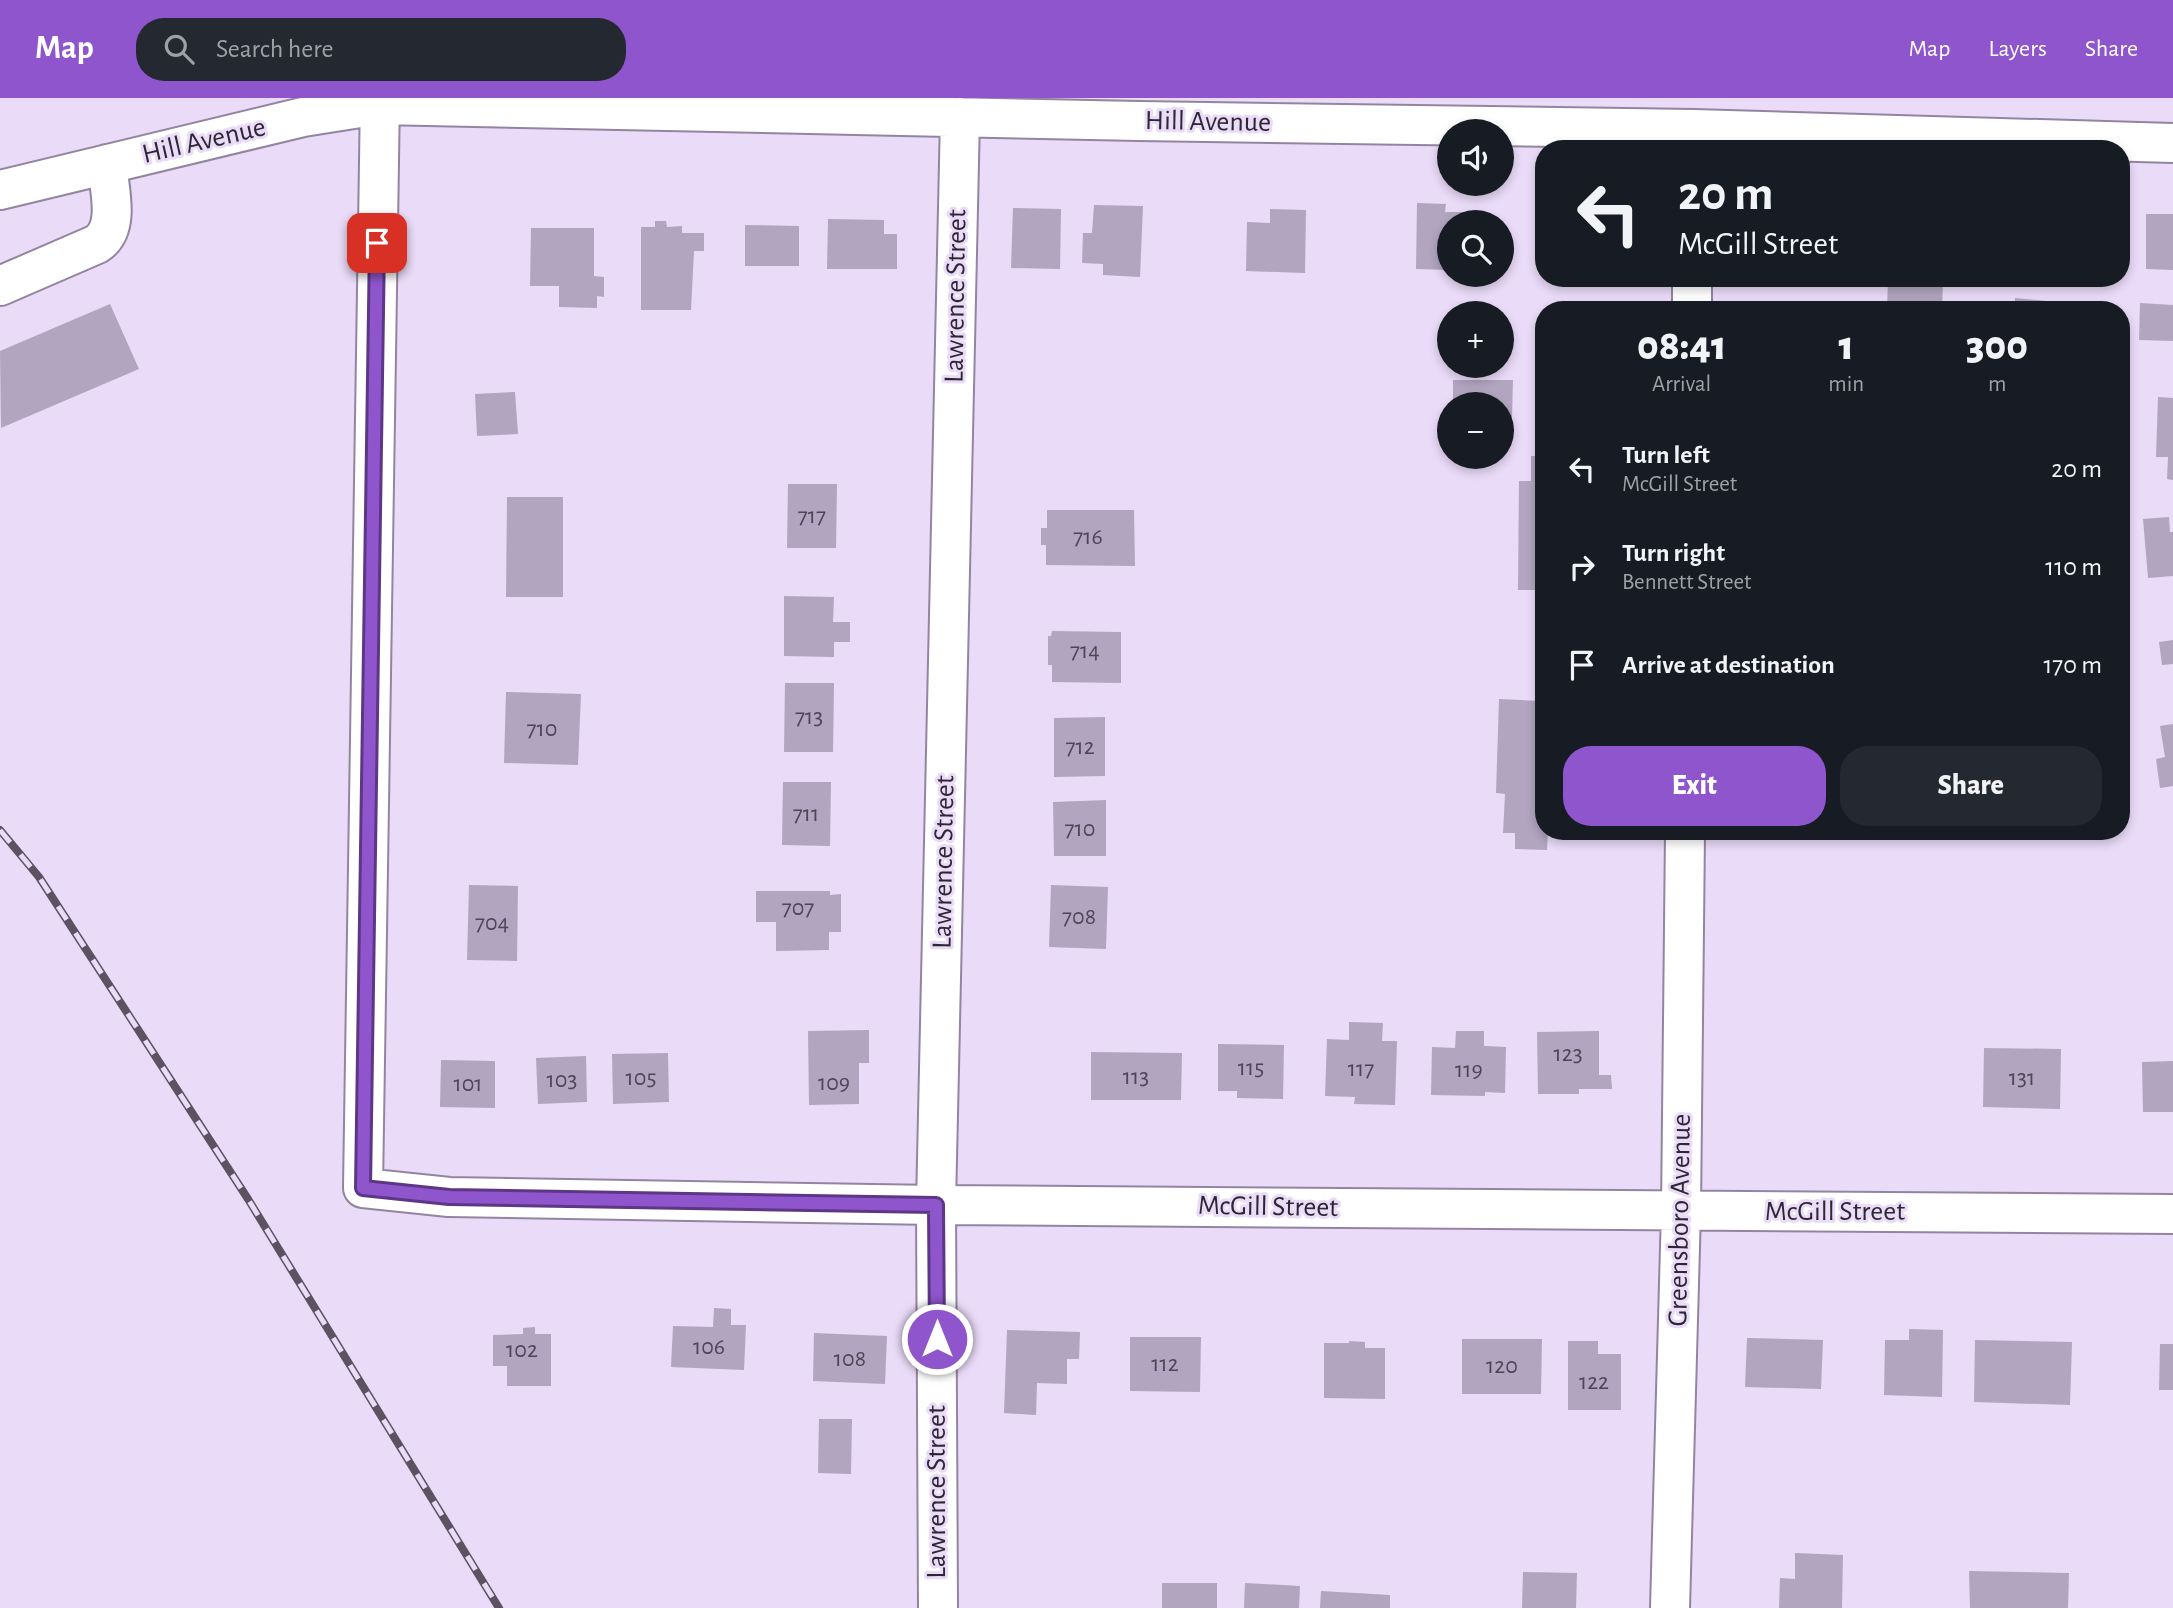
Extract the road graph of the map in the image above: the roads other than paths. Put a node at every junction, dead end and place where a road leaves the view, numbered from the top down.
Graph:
1 (379, 101) edge
2 (1139, 110) edge
3 (960, 117) junction
4 (1694, 139) edge
5 (1854, 140) edge
6 (2130, 142) edge
7 (2173, 142) edge
8 (107, 164) junction
9 (0, 190) edge
10 (0, 286) edge
11 (1685, 840) edge
12 (936, 1205) junction
13 (1681, 1211) junction
14 (2173, 1214) edge
15 (938, 1608) edge
16 (1670, 1608) edge

1 - 3 street, Hill Avenue
1 - 8 street, Hill Avenue
1 - 12 street, McGill Street
2 - 3 street, Hill Avenue
2 - 4 street, Hill Avenue
3 - 12 street, Lawrence Street
4 - 5 street, Hill Avenue
6 - 7 street, Hill Avenue
8 - 9 street, Hill Avenue
8 - 10 street
11 - 13 street, Greensboro Avenue
12 - 13 street, McGill Street
12 - 15 street, Lawrence Street
13 - 14 street, McGill Street
13 - 16 street, Greensboro Avenue

